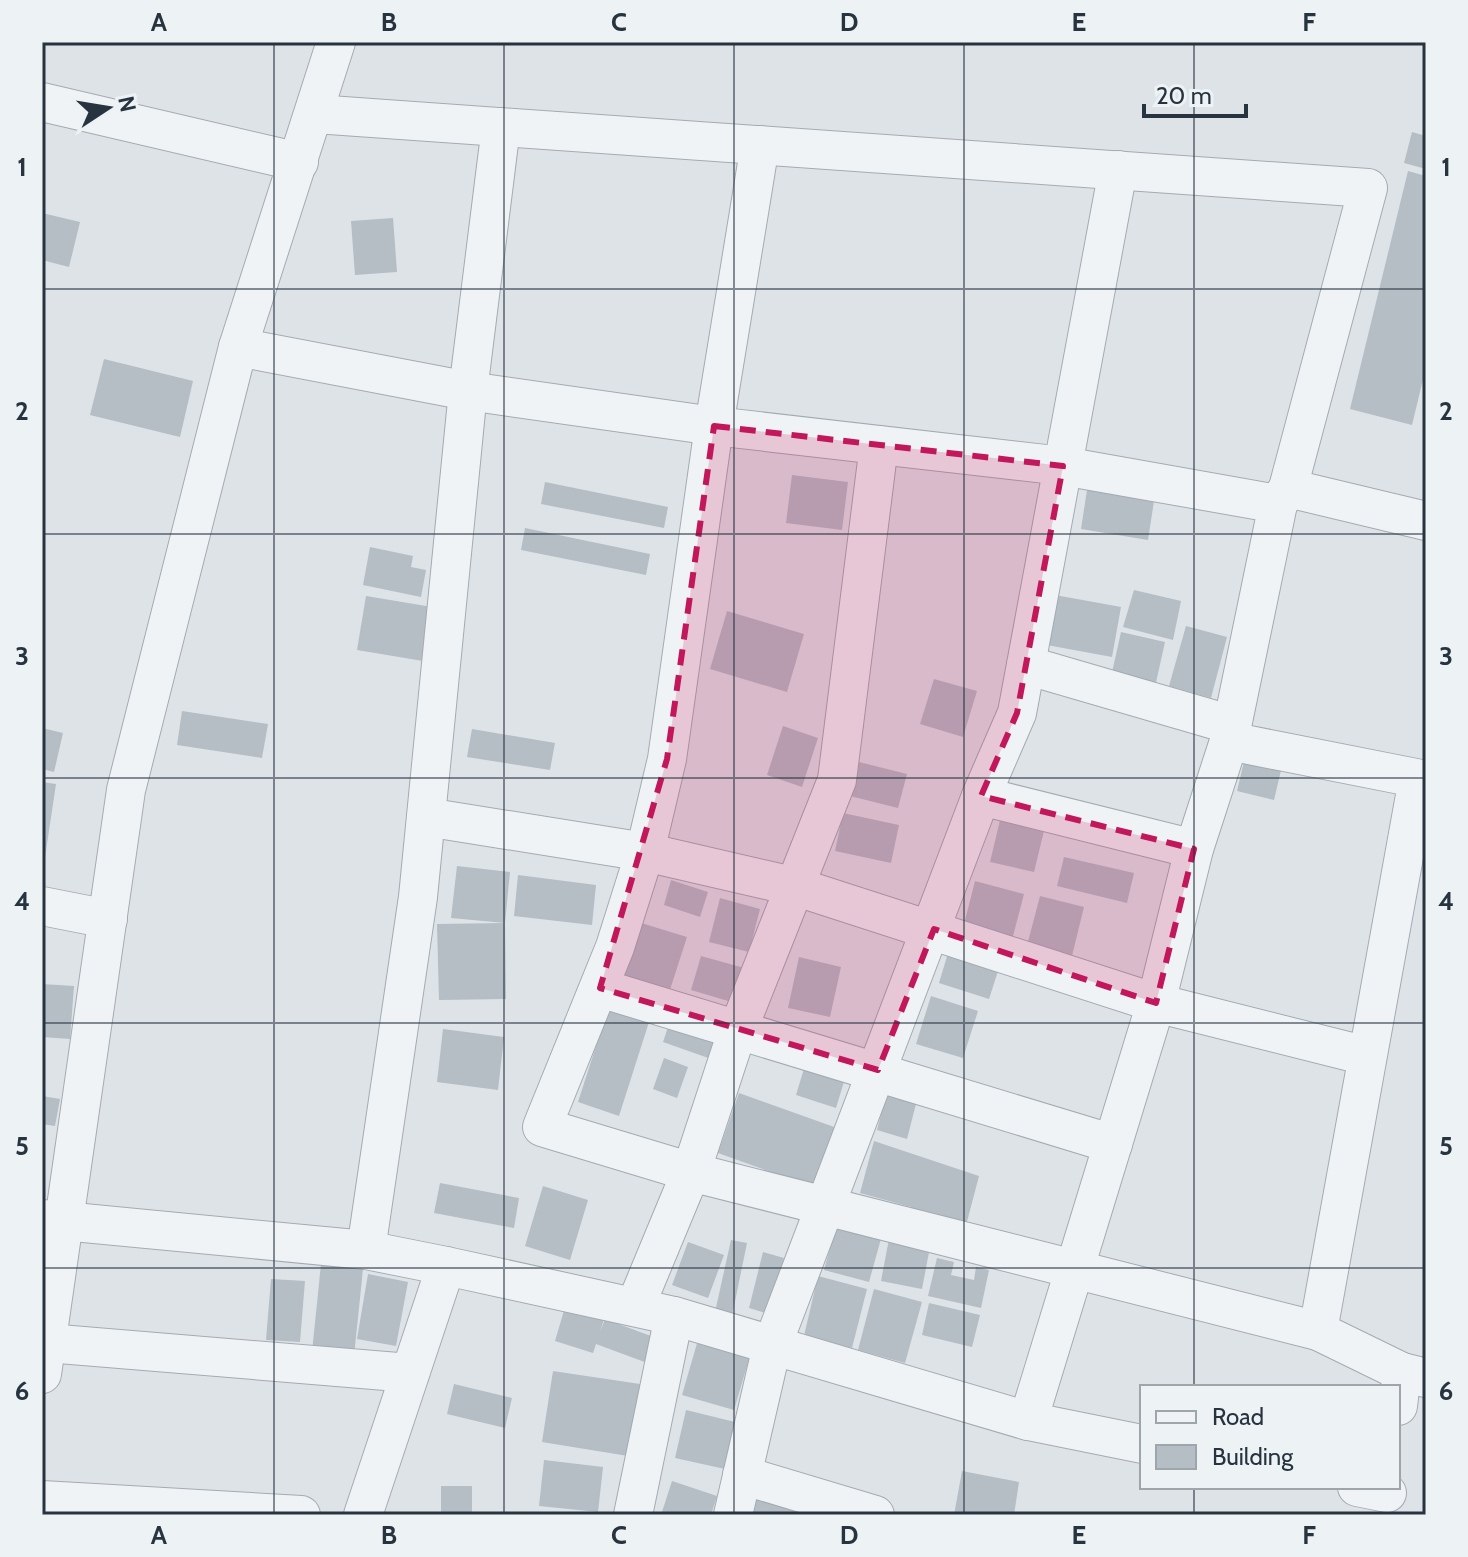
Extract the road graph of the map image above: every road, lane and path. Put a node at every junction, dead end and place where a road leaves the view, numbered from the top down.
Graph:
1 (336, 42) edge
2 (42, 102) edge
3 (315, 114) junction
4 (501, 127) junction
5 (760, 145) junction
6 (299, 162) junction
7 (1118, 170) junction
8 (238, 347) junction
9 (468, 391) junction
10 (714, 426) junction
11 (879, 445) junction
12 (1063, 466) junction
13 (1283, 496) junction
14 (1426, 521) edge
15 (1026, 665) junction
16 (1230, 733) junction
17 (1422, 780) edge
18 (981, 796) junction
19 (426, 817) junction
20 (1194, 849) junction
21 (645, 852) junction
22 (797, 887) junction
23 (42, 906) edge
24 (108, 919) junction
25 (934, 929) junction
26 (600, 988) junction
27 (1156, 1003) junction
28 (737, 1032) junction
29 (1367, 1056) junction
30 (878, 1070) junction
31 (1113, 1144) junction
32 (691, 1172) junction
33 (825, 1208) junction
34 (54, 1220) edge
35 (366, 1250) junction
36 (446, 1266) junction
37 (1077, 1271) junction
38 (635, 1307) junction
39 (674, 1316) junction
40 (1318, 1331) junction
41 (772, 1346) junction
42 (44, 1358) edge
43 (410, 1373) junction
44 (1409, 1385) edge
45 (1028, 1421) junction
46 (1140, 1444) edge
47 (742, 1475) junction
48 (42, 1500) edge
49 (301, 1515) edge
50 (363, 1515) edge
51 (633, 1515) edge
52 (733, 1515) edge
53 (875, 1515) edge

1 - 3 street
2 - 6 street
3 - 4 street
3 - 6 street
4 - 5 street
4 - 9 street
5 - 7 street
5 - 10 street
6 - 8 street
7 - 12 street
7 - 13 street
8 - 9 street
8 - 24 street
9 - 10 street
9 - 19 street
10 - 11 street
10 - 21 street
11 - 12 street
11 - 22 street
12 - 13 street
12 - 15 street
13 - 14 street
13 - 16 street
15 - 16 street
15 - 18 street
16 - 17 street
16 - 20 street
17 - 29 street
18 - 20 street
18 - 25 street
19 - 21 street
19 - 35 street
20 - 27 street
21 - 22 street
21 - 26 street
22 - 25 street
22 - 28 street
23 - 24 street
24 - 34 street
25 - 27 street
25 - 30 street
26 - 28 street
26 - 32 street
27 - 29 street
27 - 31 street
28 - 30 street
28 - 32 street
29 - 40 street
30 - 31 street
30 - 33 street
31 - 37 street
32 - 33 street
32 - 38 street
33 - 37 street
33 - 41 street
34 - 35 street
34 - 42 street
35 - 36 street
36 - 38 street
36 - 43 street
37 - 40 street
37 - 45 street
38 - 39 street
39 - 41 street
39 - 51 street
40 - 44 street
41 - 45 street
41 - 47 street
42 - 43 street
43 - 50 street
45 - 46 street
47 - 52 street
47 - 53 street
48 - 49 street

